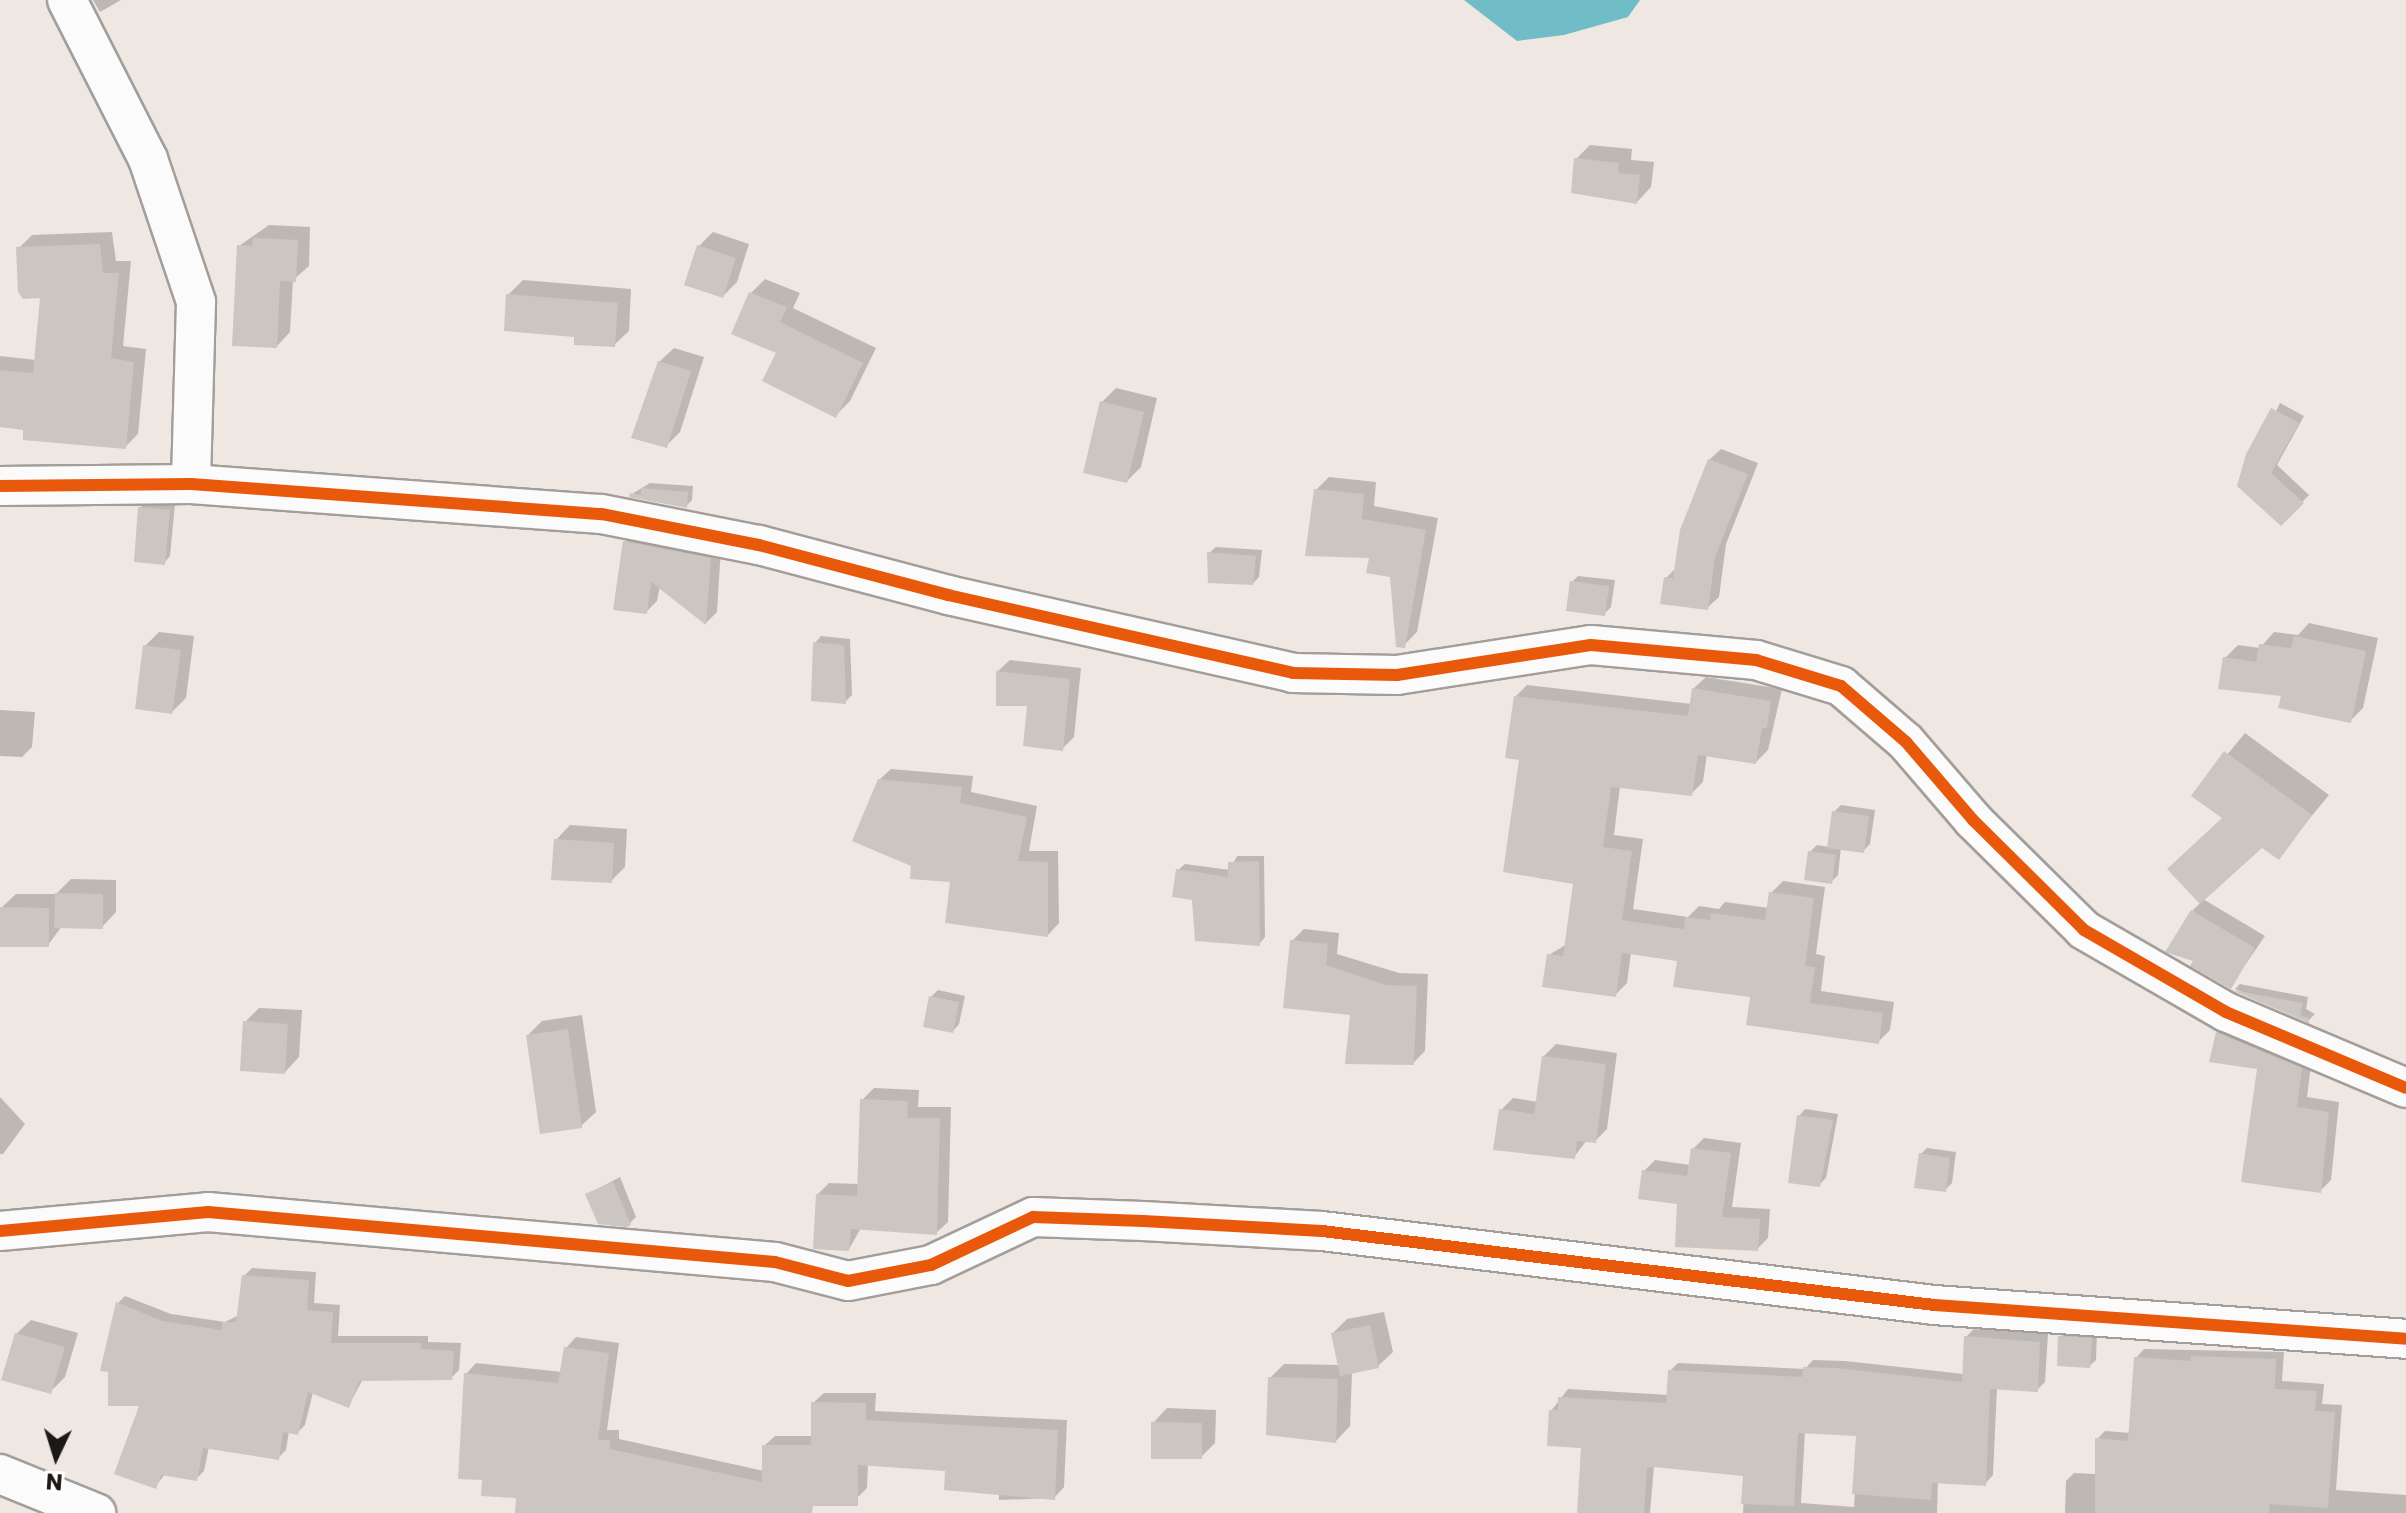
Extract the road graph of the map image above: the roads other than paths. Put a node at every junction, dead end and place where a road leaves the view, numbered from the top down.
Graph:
1 (67, 0) edge
2 (191, 484) junction
3 (0, 486) edge
4 (2406, 1088) edge
5 (0, 1231) edge
6 (2406, 1339) edge
7 (0, 1474) edge
8 (96, 1513) edge

1 - 2 street
2 - 3 street
2 - 4 street
5 - 6 street
7 - 8 street

